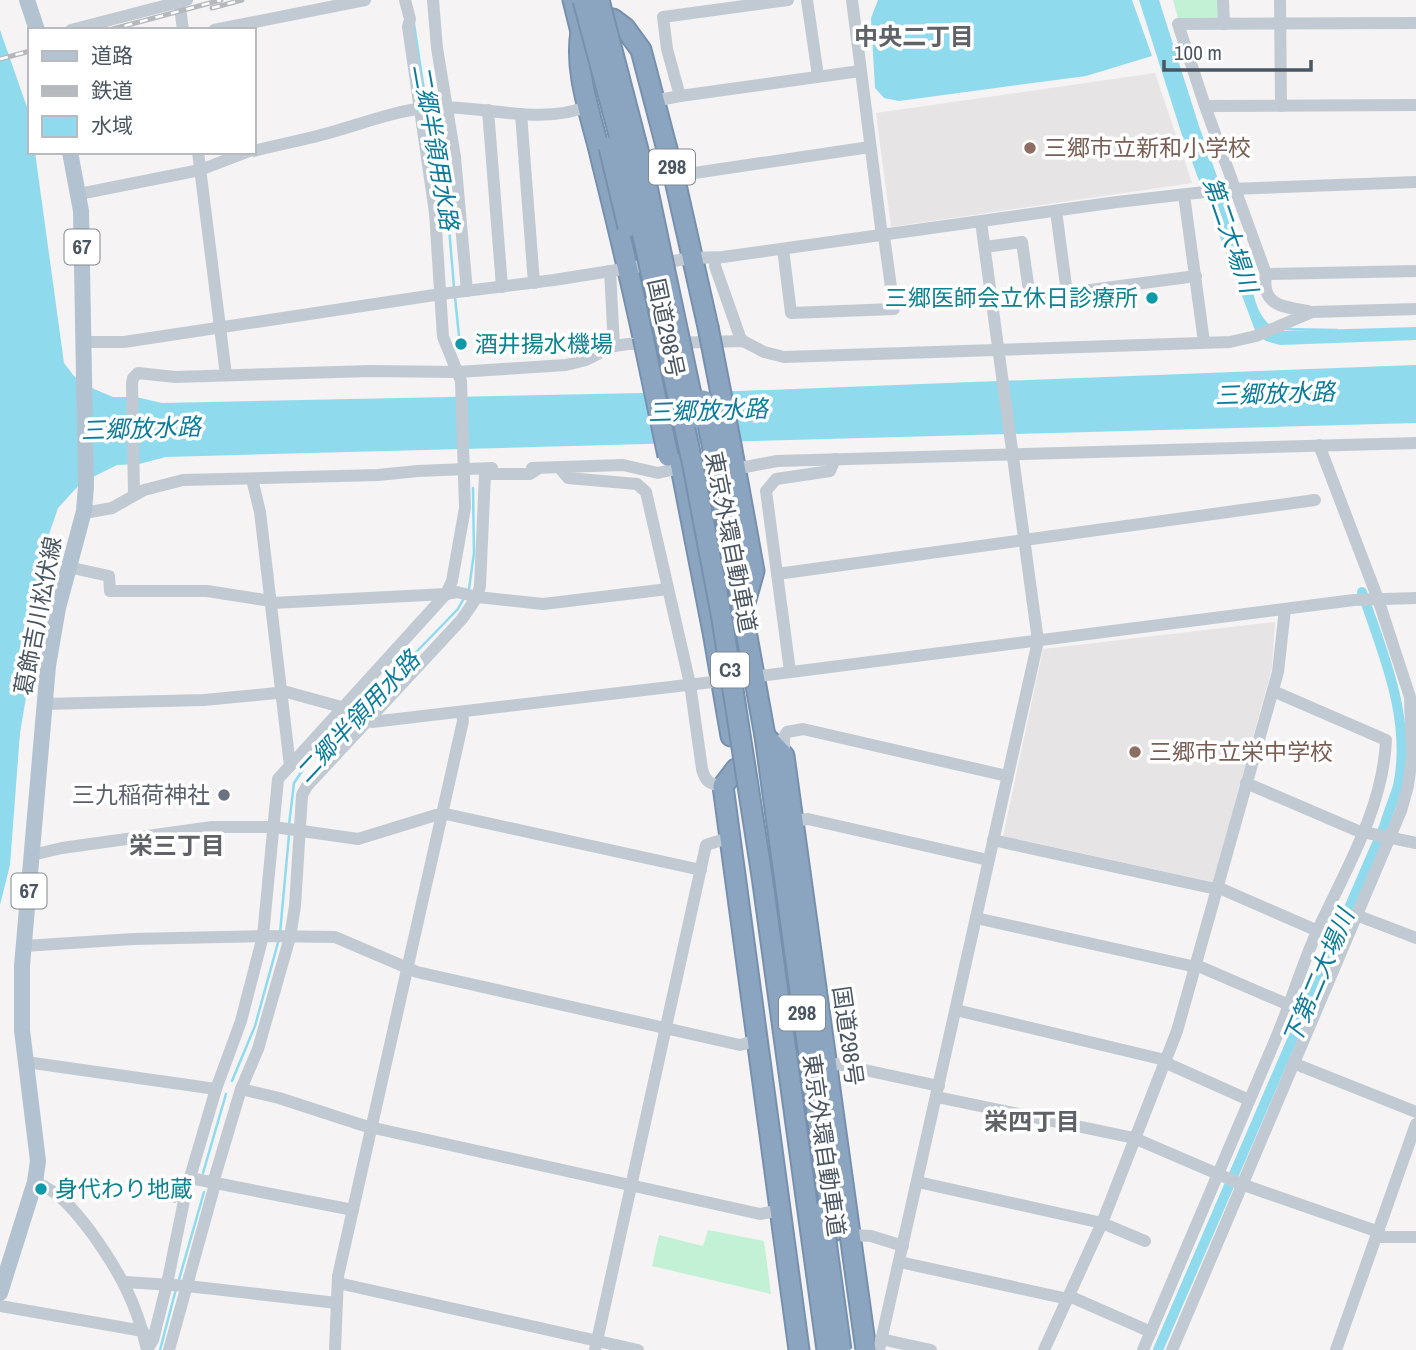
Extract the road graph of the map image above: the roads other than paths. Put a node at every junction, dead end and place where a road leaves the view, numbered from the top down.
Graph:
1 (27, 0) edge
2 (365, 0) edge
3 (405, 0) edge
4 (433, 0) edge
5 (573, 0) edge
6 (583, 0) edge
7 (599, 0) edge
8 (788, 0) edge
9 (807, 0) edge
10 (852, 0) edge
11 (1223, 0) edge
12 (1280, 0) edge
13 (182, 1) edge
14 (610, 10) edge
15 (1416, 23) edge
16 (1224, 24) junction
17 (1280, 24) junction
18 (36, 28) edge
19 (79, 28) edge
20 (183, 28) edge
21 (224, 28) edge
22 (581, 32) junction
23 (860, 71) junction
24 (818, 76) junction
25 (680, 96) junction
26 (656, 103) junction
27 (1416, 105) edge
28 (589, 106) junction
29 (1207, 106) junction
30 (1281, 106) junction
31 (447, 107) junction
32 (421, 109) junction
33 (488, 110) junction
34 (521, 114) junction
35 (870, 147) junction
36 (256, 150) edge
37 (70, 154) edge
38 (198, 154) edge
39 (242, 154) edge
40 (200, 170) junction
41 (674, 176) junction
42 (1416, 182) edge
43 (1233, 189) junction
44 (79, 194) junction
45 (1184, 195) junction
46 (1056, 211) junction
47 (981, 222) junction
48 (883, 236) junction
49 (985, 247) junction
50 (783, 249) junction
51 (692, 258) junction
52 (715, 258) junction
53 (619, 269) junction
54 (1416, 271) edge
55 (1266, 274) junction
56 (1196, 276) junction
57 (534, 283) junction
58 (502, 287) junction
59 (465, 291) junction
60 (442, 293) junction
61 (1068, 293) junction
62 (1416, 309) edge
63 (1312, 312) junction
64 (220, 328) junction
65 (743, 341) junction
66 (83, 342) junction
67 (1205, 342) junction
68 (614, 346) junction
69 (1000, 355) junction
70 (226, 375) junction
71 (460, 376) junction
72 (1416, 443) edge
73 (1320, 445) junction
74 (1012, 449) junction
75 (835, 459) junction
76 (727, 462) junction
77 (463, 464) junction
78 (674, 466) junction
79 (539, 468) junction
80 (560, 468) junction
81 (252, 479) junction
82 (134, 494) junction
83 (1315, 500) dead end
84 (84, 511) junction
85 (1024, 540) junction
86 (68, 567) junction
87 (777, 574) junction
88 (668, 589) junction
89 (446, 594) junction
90 (477, 597) junction
91 (1416, 598) edge
92 (1378, 599) junction
93 (272, 602) junction
94 (1285, 609) junction
95 (1038, 640) junction
96 (790, 671) junction
97 (754, 676) junction
98 (721, 681) junction
99 (690, 684) junction
100 (1273, 691) junction
101 (281, 692) junction
102 (1413, 696) edge
103 (44, 704) junction
104 (347, 708) junction
105 (462, 713) junction
106 (366, 721) junction
107 (765, 736) junction
108 (784, 756) junction
109 (290, 766) junction
110 (736, 769) junction
111 (1007, 776) junction
112 (1246, 783) junction
113 (723, 786) junction
114 (442, 814) junction
115 (793, 821) junction
116 (274, 827) junction
117 (299, 830) junction
118 (1364, 832) junction
119 (731, 837) junction
120 (1389, 838) junction
121 (993, 840) junction
122 (1416, 843) edge
123 (32, 855) junction
124 (988, 860) junction
125 (701, 870) junction
126 (1216, 888) junction
127 (1356, 915) junction
128 (976, 918) junction
129 (1318, 931) junction
130 (262, 936) junction
131 (290, 937) junction
132 (1416, 939) edge
133 (24, 946) junction
134 (1196, 966) junction
135 (407, 969) junction
136 (1289, 1005) junction
137 (956, 1010) junction
138 (666, 1027) junction
139 (759, 1040) junction
140 (1164, 1061) junction
141 (26, 1062) junction
142 (1293, 1063) junction
143 (828, 1066) junction
144 (217, 1087) junction
145 (240, 1090) junction
146 (938, 1091) junction
147 (1249, 1100) junction
148 (1416, 1112) edge
149 (1416, 1124) edge
150 (372, 1127) junction
151 (1135, 1138) junction
152 (1218, 1174) junction
153 (190, 1178) junction
154 (35, 1182) junction
155 (918, 1182) junction
156 (214, 1184) junction
157 (632, 1184) junction
158 (1241, 1184) junction
159 (186, 1191) junction
160 (173, 1197) dead end
161 (781, 1209) junction
162 (353, 1210) junction
163 (1102, 1223) junction
164 (1378, 1235) junction
165 (850, 1236) junction
166 (1416, 1237) edge
167 (1145, 1241) dead end
168 (903, 1246) junction
169 (900, 1262) junction
170 (125, 1282) junction
171 (338, 1283) junction
172 (167, 1284) junction
173 (187, 1286) junction
174 (0, 1293) edge
175 (1068, 1297) junction
176 (337, 1303) junction
177 (0, 1306) edge
178 (143, 1331) junction
179 (1151, 1332) junction
180 (596, 1345) edge
181 (875, 1346) edge
182 (1177, 1348) edge
183 (169, 1350) edge
184 (335, 1350) edge
185 (638, 1350) edge
186 (799, 1350) edge
187 (818, 1350) edge
188 (827, 1350) edge
189 (841, 1350) edge
190 (849, 1350) edge
191 (931, 1350) edge
192 (1044, 1350) edge
193 (1143, 1350) edge
194 (1336, 1350) edge

1 - 18 main road
2 - 21 street
3 - 32 street
4 - 31 street
5 - 22 highway, 国道298号 / 298
6 - 188 highway, 東京外環自動車道 / C3, bridge
7 - 189 highway, 東京外環自動車道 / C3, bridge
8 - 25 street
9 - 24 street
10 - 23 street
11 - 16 street
12 - 17 street
13 - 19 street
13 - 20 street
14 - 26 highway, 国道298号 / 298
14 - 76 highway, 国道298号 / 298, bridge
15 - 17 street
16 - 17 street
16 - 29 street
17 - 30 street
22 - 28 highway, 国道298号 / 298
22 - 78 highway, 国道298号 / 298, bridge
23 - 24 street
23 - 35 street
24 - 25 street
25 - 26 street
26 - 41 highway, 国道298号 / 298
27 - 30 street
28 - 34 street
28 - 53 highway, 国道298号 / 298
29 - 30 street
29 - 43 street
31 - 32 street
31 - 33 street
31 - 59 street
32 - 36 street
32 - 60 street
33 - 34 street
33 - 58 street
34 - 57 street
35 - 41 street
35 - 48 street
37 - 44 main road, 葛飾吉川松伏線 / 67
38 - 40 street
39 - 40 street
40 - 44 street
40 - 64 street
41 - 51 highway, 国道298号 / 298
42 - 43 street
43 - 45 street
43 - 55 street
44 - 66 main road, 葛飾吉川松伏線 / 67
45 - 46 street
45 - 56 street
46 - 47 street
46 - 61 street
47 - 48 street
47 - 49 street
48 - 50 street
48 - 50 street
49 - 61 street
49 - 69 street
50 - 52 street
51 - 52 street
51 - 53 street
51 - 76 highway, 国道298号 / 298, bridge
52 - 65 street
53 - 57 street
53 - 68 street
53 - 78 highway, 国道298号 / 298, bridge
54 - 55 street
55 - 63 street
56 - 61 street
56 - 67 street
57 - 58 street
58 - 59 street
59 - 60 street
60 - 64 street
60 - 71 street
62 - 63 street
63 - 67 street
64 - 66 street
64 - 70 street
65 - 68 street
65 - 69 street
66 - 84 main road, 葛飾吉川松伏線 / 67
67 - 69 street
68 - 71 street
69 - 74 street
70 - 71 street
70 - 82 street
71 - 77 street
72 - 73 street
73 - 74 street
73 - 92 street
74 - 75 street
74 - 85 street
75 - 76 street
75 - 87 street
76 - 97 highway, 国道298号 / 298
77 - 79 street
77 - 81 street
77 - 89 street
78 - 80 street
78 - 98 highway, 国道298号 / 298
79 - 80 street
79 - 90 street
80 - 88 street
81 - 82 street
81 - 93 street
82 - 84 street
83 - 85 street
84 - 86 main road, 葛飾吉川松伏線 / 67
85 - 87 street
85 - 95 street
86 - 93 street
86 - 103 main road, 葛飾吉川松伏線 / 67
87 - 96 street
88 - 90 street
88 - 99 street
89 - 90 street
89 - 93 street
89 - 104 street
90 - 106 street
91 - 92 street
92 - 94 street
92 - 102 street
93 - 101 street
94 - 95 street
94 - 100 street
95 - 96 street
95 - 111 street
96 - 97 street
97 - 98 street
97 - 107 highway, 国道298号 / 298
98 - 99 street
98 - 110 highway, 国道298号 / 298
99 - 105 street
99 - 113 street
100 - 112 street
100 - 118 street
101 - 103 street
101 - 104 street
101 - 109 street
102 - 120 street
103 - 123 main road, 葛飾吉川松伏線 / 67
104 - 106 street
104 - 109 street
105 - 106 street
105 - 114 street
106 - 117 street
107 - 108 highway
107 - 190 highway, 国道298号 / 298
108 - 111 street
108 - 115 highway, 国道298号 / 298
109 - 116 street
110 - 113 highway
110 - 187 highway, 国道298号 / 298
111 - 121 street
112 - 118 street
112 - 126 street
113 - 119 highway, 298
114 - 117 street
114 - 125 street
114 - 135 street
115 - 124 street
115 - 143 highway, 国道298号 / 298
116 - 117 street
116 - 123 street
116 - 130 street
117 - 131 street
118 - 120 street
118 - 129 street
119 - 125 street
119 - 139 highway, 298
120 - 122 street
120 - 127 street
121 - 124 street
121 - 126 street
123 - 133 main road, 葛飾吉川松伏線 / 67
124 - 128 street
125 - 138 street
126 - 129 street
126 - 134 street
127 - 132 street
127 - 142 street
128 - 134 street
128 - 137 street
129 - 136 street
130 - 131 street
130 - 133 street
130 - 144 street
131 - 135 street
131 - 145 street
133 - 141 main road, 葛飾吉川松伏線 / 67
134 - 136 street
134 - 140 street
135 - 138 street
135 - 150 street
136 - 147 street
137 - 140 street
137 - 146 street
138 - 139 street
138 - 157 street
139 - 161 highway, 298
140 - 147 street
140 - 151 street
141 - 144 street
141 - 154 main road, 葛飾吉川松伏線 / 67
142 - 148 street
142 - 158 street
143 - 146 street
143 - 165 highway, 国道298号 / 298
144 - 145 street
144 - 153 street
145 - 150 street
145 - 156 street
146 - 151 street
146 - 155 street
147 - 152 street
149 - 164 street
150 - 157 street
150 - 162 street
151 - 152 street
151 - 163 street
152 - 158 street
152 - 179 street
153 - 156 street
153 - 159 street
154 - 170 street
154 - 174 main road, 葛飾吉川松伏線 / 67
155 - 163 street
155 - 168 street
156 - 162 street
156 - 173 street
157 - 161 street
157 - 180 street
158 - 164 street
158 - 182 street
159 - 160 street
159 - 172 street
161 - 186 highway, 298
162 - 171 street
163 - 167 street
163 - 175 street
164 - 166 street
164 - 194 street
165 - 168 street
165 - 181 highway, 国道298号 / 298
168 - 169 street
169 - 175 street
169 - 181 street
170 - 172 street
170 - 178 street
171 - 176 street
171 - 180 street
172 - 173 street
172 - 178 street
173 - 176 street
173 - 183 street
175 - 179 street
175 - 192 street
176 - 184 street
177 - 178 street
179 - 193 street
180 - 185 street
181 - 191 street

